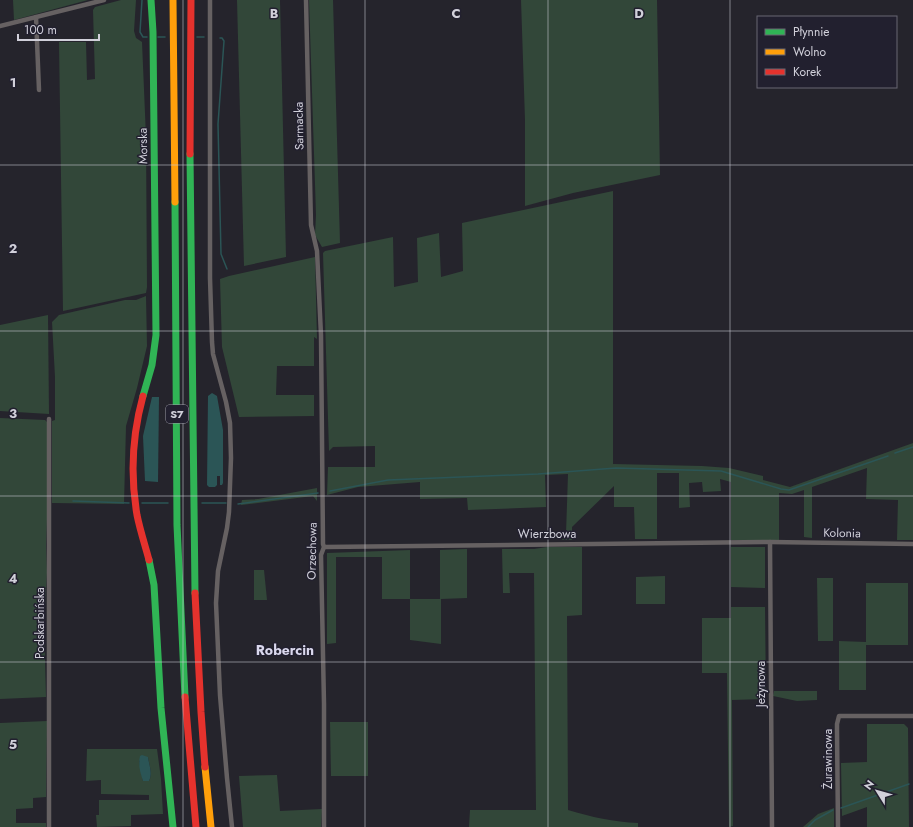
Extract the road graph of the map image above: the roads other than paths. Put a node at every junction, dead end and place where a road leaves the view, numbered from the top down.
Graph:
1 (104, 0) edge
2 (151, 0) edge
3 (173, 0) edge
4 (191, 0) edge
5 (210, 0) edge
6 (306, 0) edge
7 (36, 17) junction
8 (0, 26) edge
9 (39, 90) dead end
10 (318, 251) joint
11 (49, 419) dead end
12 (770, 542) junction
13 (913, 544) edge
14 (324, 546) junction
15 (913, 716) edge
16 (49, 827) edge
17 (173, 827) edge
18 (196, 827) edge
19 (211, 827) edge
20 (232, 827) edge
21 (324, 827) edge
22 (772, 827) edge
23 (838, 827) edge

1 - 7 street
2 - 17 main road, Morska
3 - 18 main road, S7
4 - 19 main road, S7
5 - 20 street
6 - 10 street, Sarmacka
7 - 8 street
7 - 9 street
10 - 14 street, Orzechowa
11 - 16 street, Podskarbińska
12 - 13 street, Kolonia
12 - 14 street, Wierzbowa
12 - 22 street, Jeżynowa
14 - 21 street, Orzechowa
15 - 23 street, Żurawinowa

